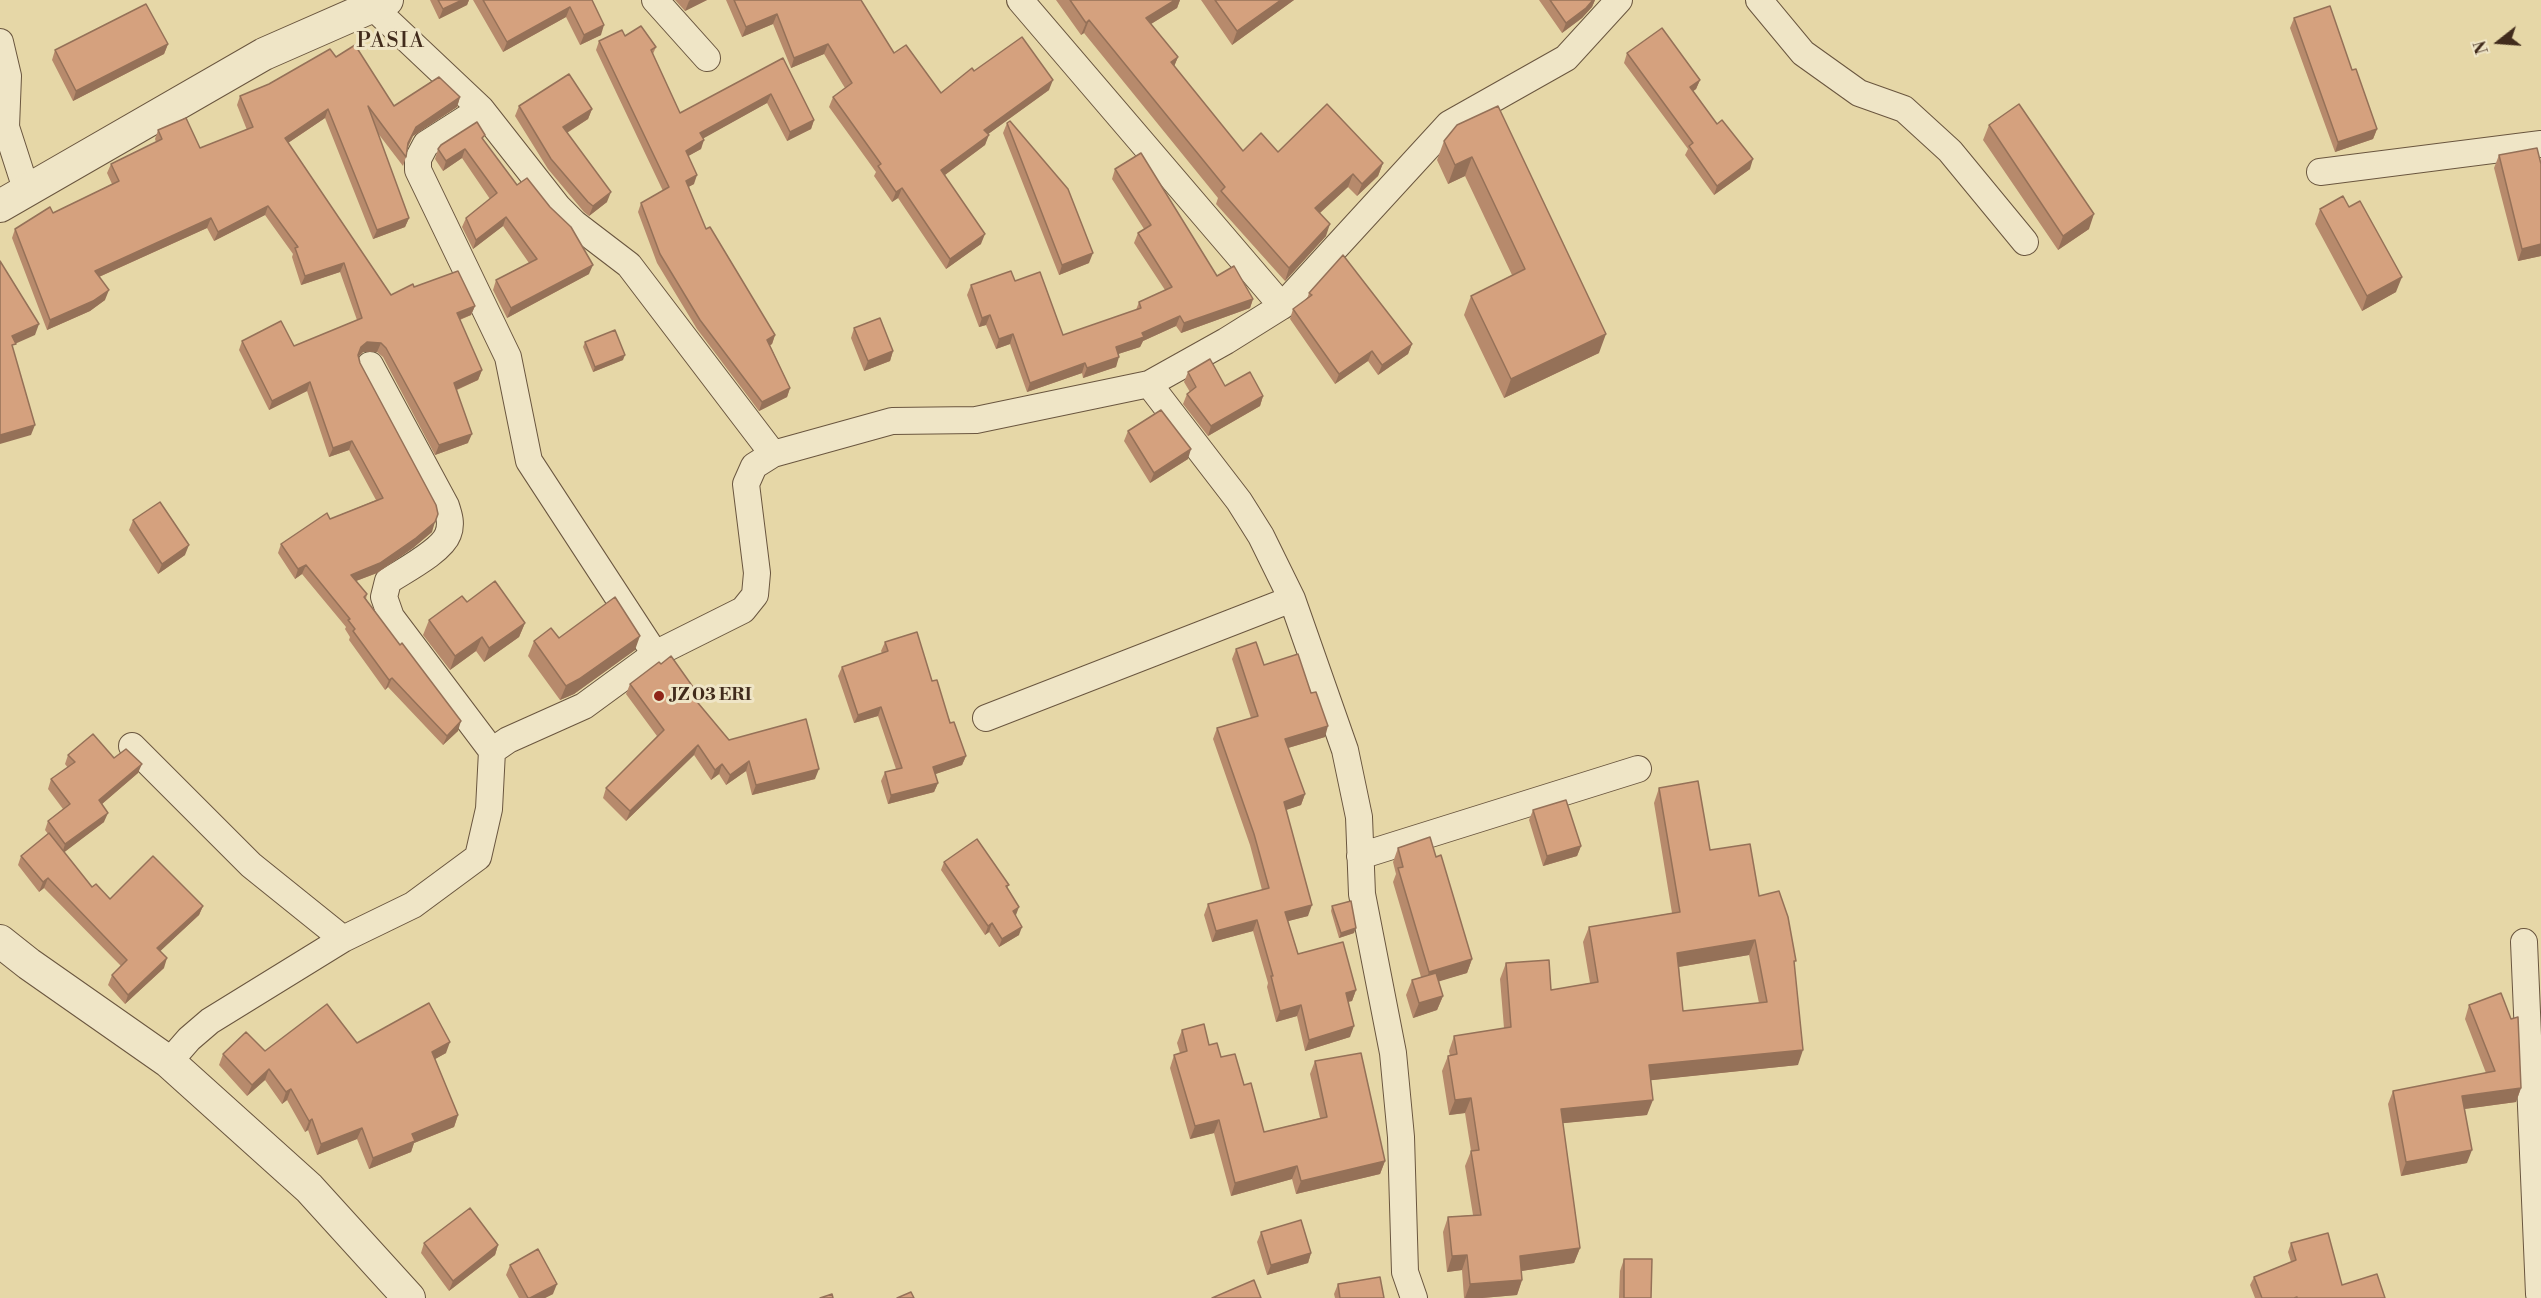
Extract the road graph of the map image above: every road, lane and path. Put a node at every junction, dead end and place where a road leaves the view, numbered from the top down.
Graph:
1 (655, 0) edge
2 (1020, 0) edge
3 (1619, 0) edge
4 (1759, 0) edge
5 (381, 4) edge
6 (0, 42) edge
7 (707, 58) dead end
8 (481, 110) junction
9 (2541, 144) edge
10 (2320, 172) dead end
11 (26, 189) junction
12 (0, 206) edge
13 (2025, 242) dead end
14 (1282, 306) junction
15 (370, 365) dead end
16 (1149, 384) junction
17 (773, 454) junction
18 (1292, 599) junction
19 (655, 654) junction
20 (986, 718) dead end
21 (132, 746) dead end
22 (492, 751) junction
23 (1638, 769) dead end
24 (1360, 856) junction
25 (344, 939) junction
26 (0, 941) edge
27 (2524, 942) dead end
28 (169, 1062) junction
29 (2536, 1295) edge
30 (409, 1298) edge
31 (1414, 1298) edge

1 - 7 street
2 - 14 street
3 - 14 street
4 - 13 street
5 - 8 street
5 - 11 street
6 - 11 street
8 - 17 street
8 - 19 street
9 - 10 street
11 - 12 street
14 - 16 street
15 - 22 street
16 - 17 street
16 - 18 street
17 - 19 street
18 - 20 street
18 - 24 street
19 - 22 street
21 - 25 street
22 - 25 street
23 - 24 street
24 - 31 street
25 - 28 street
26 - 28 street
27 - 29 street
28 - 30 street

